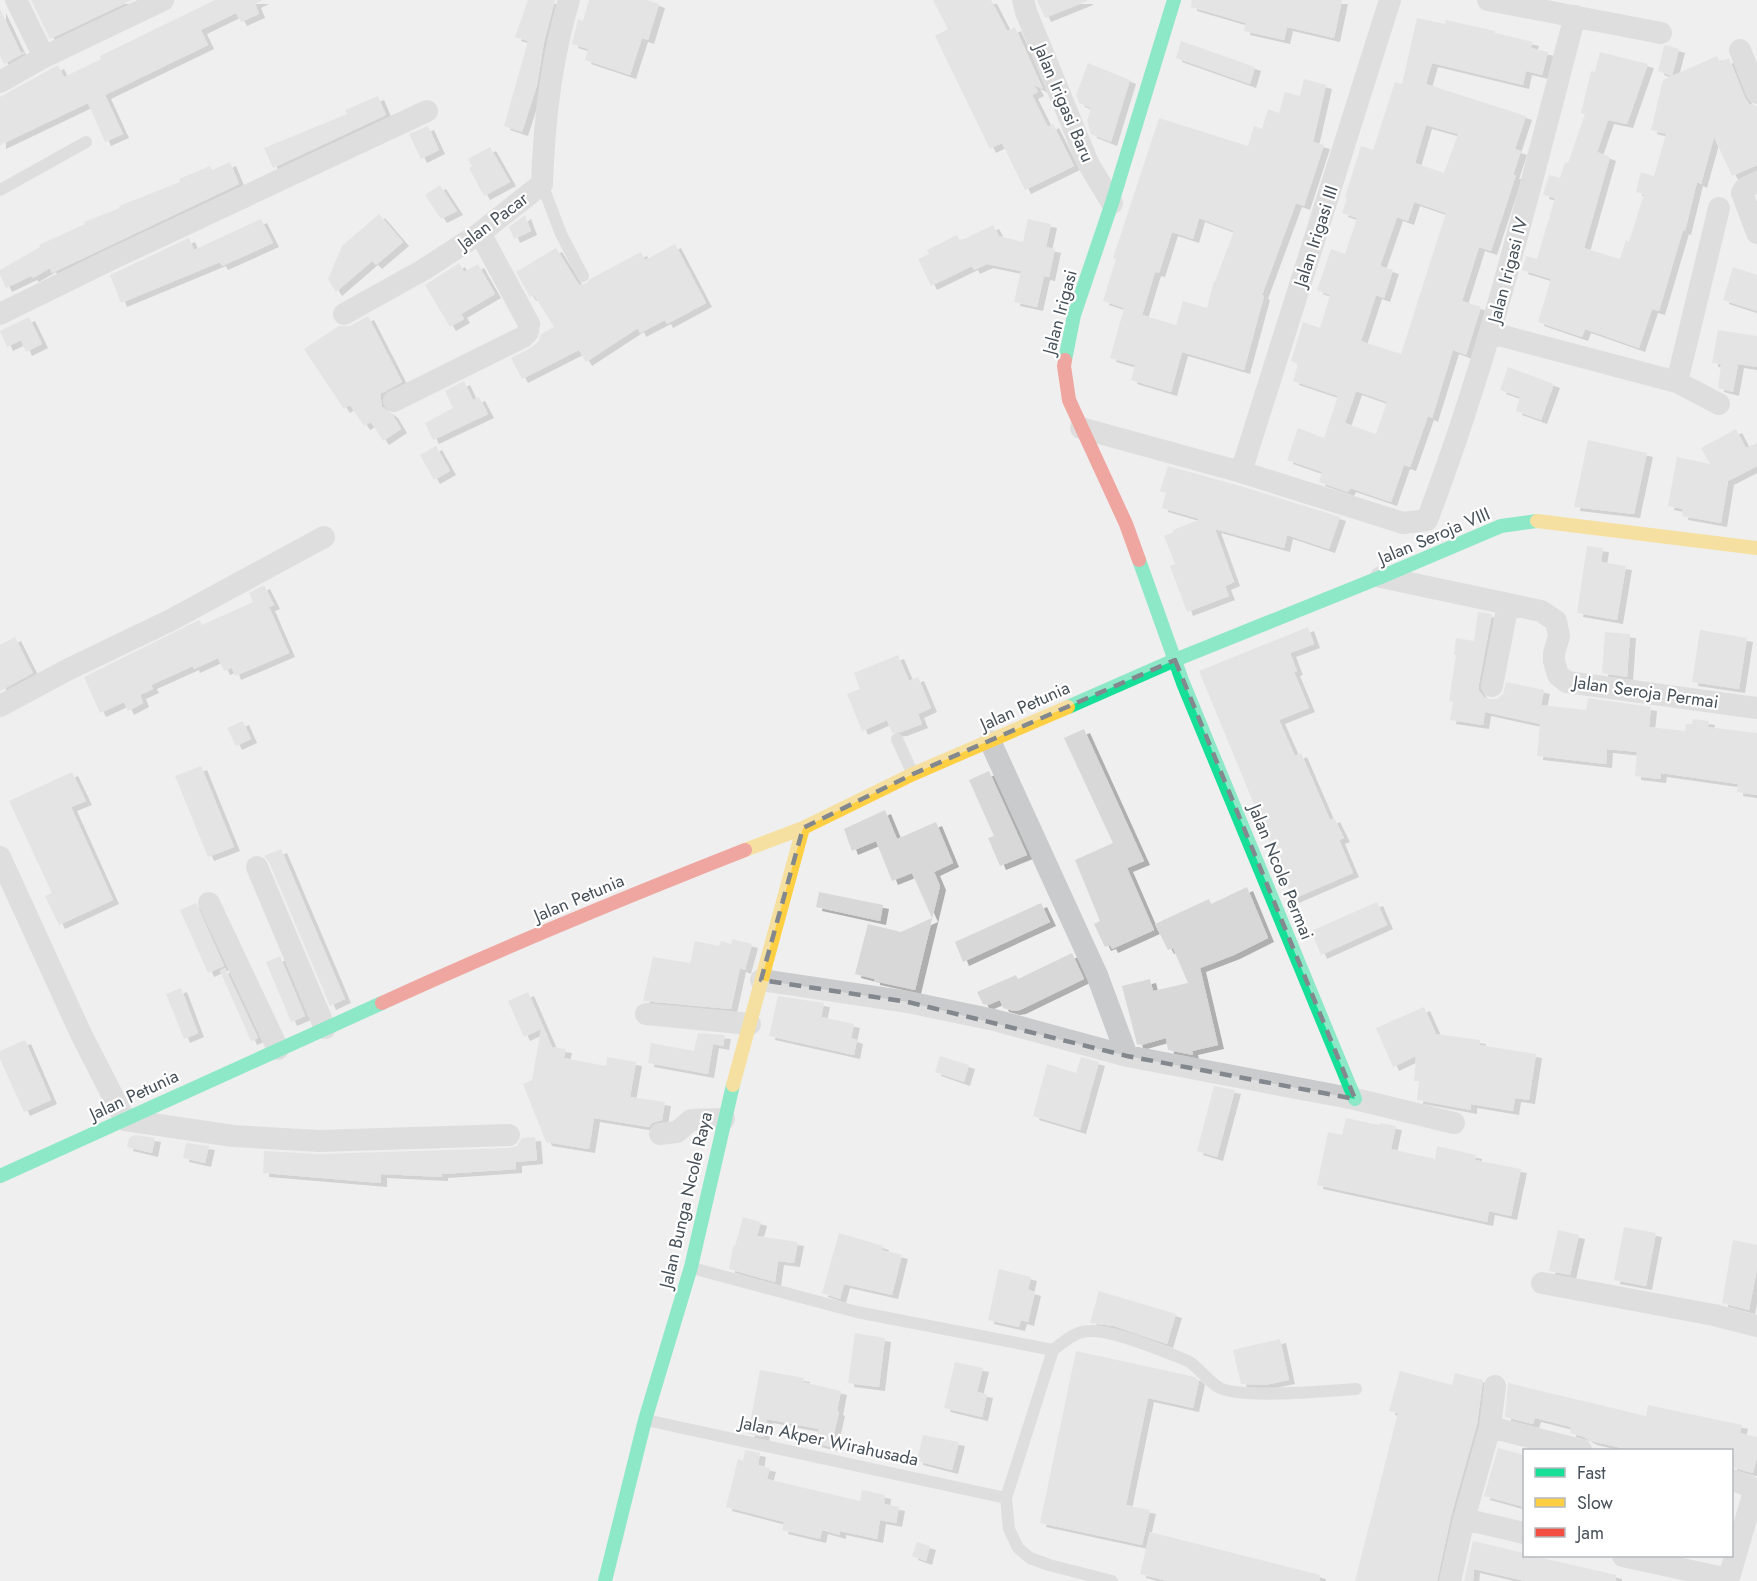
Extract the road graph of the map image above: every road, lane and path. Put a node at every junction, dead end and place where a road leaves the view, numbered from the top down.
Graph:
1 (16, 0) edge
2 (163, 0) edge
3 (569, 0) edge
4 (1023, 0) edge
5 (1174, 0) edge
6 (1390, 0) edge
7 (1488, 0) edge
8 (137, 6) edge
9 (1575, 16) junction
10 (1661, 33) dead end
11 (1740, 50) dead end
12 (44, 57) junction
13 (0, 82) edge
14 (1757, 93) edge
15 (427, 111) dead end
16 (86, 142) dead end
17 (1757, 182) edge
18 (542, 184) junction
19 (0, 190) edge
20 (1112, 203) junction
21 (1719, 208) dead end
22 (480, 233) junction
23 (1757, 233) edge
24 (583, 276) dead end
25 (0, 314) edge
26 (344, 314) dead end
27 (1491, 333) junction
28 (1677, 382) junction
29 (394, 402) dead end
30 (1719, 404) dead end
31 (1081, 428) junction
32 (1241, 472) junction
33 (1427, 520) junction
34 (324, 537) dead end
35 (1449, 548) junction
36 (1757, 549) edge
37 (1382, 577) junction
38 (1508, 604) junction
39 (1174, 660) junction
40 (1492, 686) dead end
41 (0, 706) edge
42 (1757, 708) edge
43 (897, 740) dead end
44 (990, 741) junction
45 (913, 774) junction
46 (803, 828) junction
47 (0, 857) edge
48 (257, 867) dead end
49 (209, 903) dead end
50 (761, 980) junction
51 (646, 1014) dead end
52 (750, 1024) junction
53 (325, 1028) junction
54 (278, 1049) junction
55 (1127, 1056) junction
56 (1355, 1099) junction
57 (724, 1119) junction
58 (125, 1120) junction
59 (1454, 1123) dead end
60 (660, 1134) dead end
61 (509, 1135) dead end
62 (0, 1176) edge
63 (691, 1267) junction
64 (1542, 1283) dead end
65 (1757, 1326) edge
66 (1053, 1350) junction
67 (1495, 1386) dead end
68 (1356, 1389) dead end
69 (645, 1420) junction
70 (1491, 1427) junction
71 (1577, 1449) edge
72 (1733, 1480) edge
73 (1006, 1498) junction
74 (1464, 1520) junction
75 (1523, 1533) edge
76 (1627, 1557) edge
77 (1728, 1580) edge
78 (605, 1581) edge
79 (1112, 1581) edge
80 (1450, 1581) edge

1 - 12 street
2 - 8 street
3 - 18 street, Jalan Pacar
4 - 20 street, Jalan Irigasi Baru
5 - 20 street, Jalan Irigasi
6 - 32 street, Jalan Irigasi III
7 - 9 street
8 - 12 street
9 - 10 street
9 - 27 street, Jalan Irigasi IV
11 - 14 street
12 - 13 street
15 - 25 street
16 - 19 lane
17 - 23 street
18 - 22 street, Jalan Pacar
18 - 24 lane
20 - 31 street, Jalan Irigasi
21 - 28 street
22 - 26 street, Jalan Pacar
22 - 29 street
27 - 28 street
27 - 33 street, Jalan Irigasi IV
28 - 30 street
31 - 32 street
31 - 39 street, Jalan Irigasi
32 - 33 street
33 - 35 street
34 - 41 street
35 - 36 street, Jalan Seroja VIII
35 - 37 street, Jalan Seroja VIII
37 - 38 street, Jalan Seroja Permai
37 - 39 street, Jalan Seroja VIII
38 - 40 street
38 - 42 street, Jalan Seroja Permai
39 - 44 street, Jalan Petunia
39 - 56 street, Jalan Ncole Permai
43 - 45 lane
44 - 45 street, Jalan Petunia
44 - 55 street
45 - 46 street, Jalan Petunia
46 - 50 street, Jalan Bunga Ncole Raya
46 - 53 street, Jalan Petunia
47 - 58 street
48 - 53 street
49 - 54 street
50 - 52 street, Jalan Bunga Ncole Raya
50 - 55 street
51 - 52 street
52 - 57 street, Jalan Bunga Ncole Raya
53 - 54 street, Jalan Petunia
54 - 58 street, Jalan Petunia
55 - 56 street
56 - 59 street
57 - 60 street
57 - 63 street, Jalan Bunga Ncole Raya
58 - 61 street
58 - 62 street, Jalan Petunia
63 - 66 lane
63 - 69 street, Jalan Bunga Ncole Raya
64 - 65 street
66 - 68 lane
66 - 73 lane
67 - 70 street
69 - 73 lane, Jalan Akper Wirahusada
69 - 78 street, Jalan Bunga Ncole Raya
70 - 71 street
70 - 74 street
72 - 77 street
73 - 79 lane
74 - 75 street
74 - 80 street
76 - 77 street

